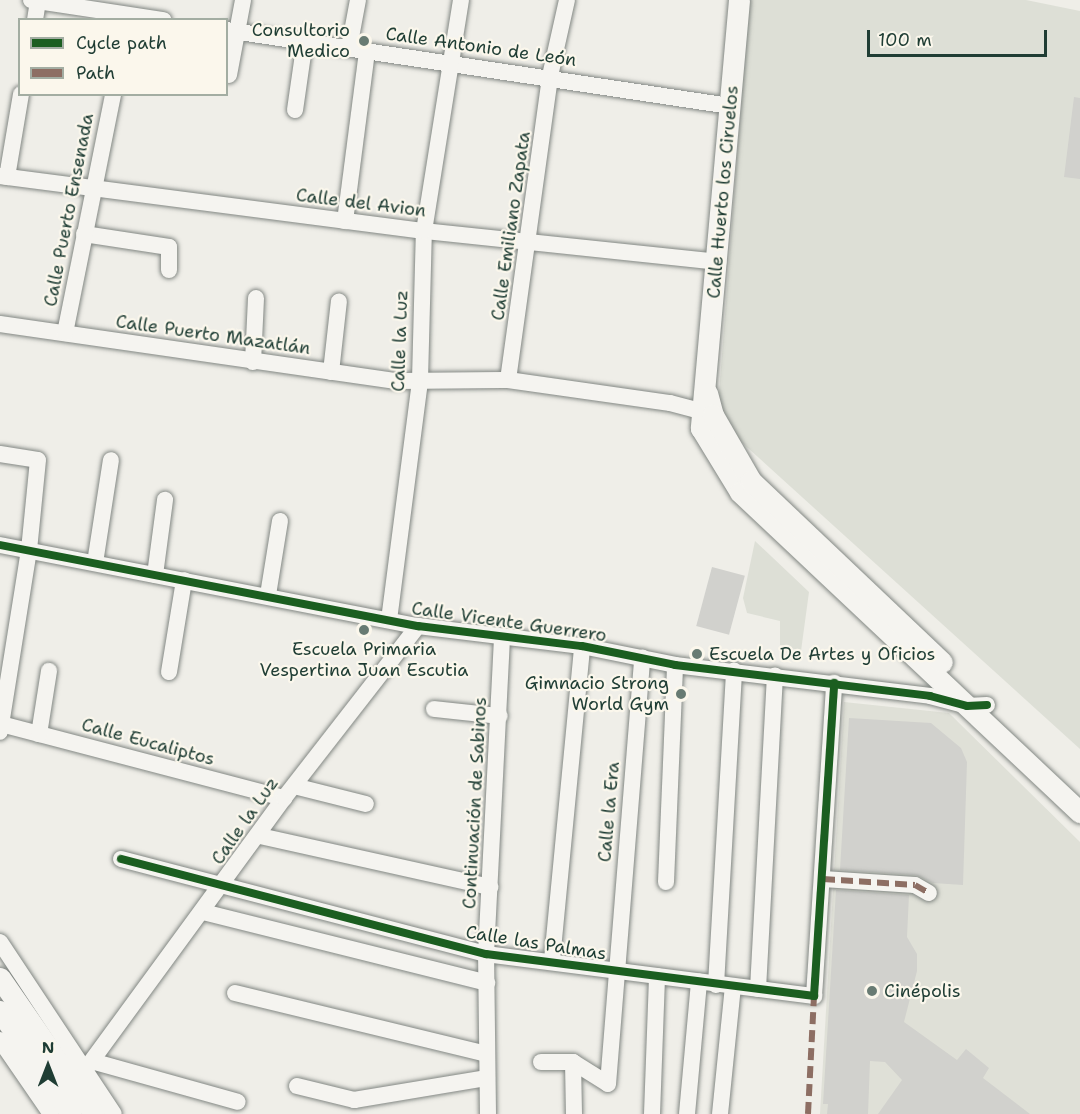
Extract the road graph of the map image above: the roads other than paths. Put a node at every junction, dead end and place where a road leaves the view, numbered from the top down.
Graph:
1 (243, 0) edge
2 (358, 0) edge
3 (461, 0) edge
4 (567, 0) edge
5 (739, 0) edge
6 (35, 1) edge
7 (62, 2) edge
8 (128, 17) edge
9 (35, 18) edge
10 (231, 31) edge
11 (305, 41) junction
12 (349, 48) junction
13 (367, 51) junction
14 (448, 64) junction
15 (229, 75) dead end
16 (550, 76) junction
17 (21, 96) edge
18 (112, 96) edge
19 (730, 106) junction
20 (295, 110) dead end
21 (3, 176) edge
22 (94, 187) junction
23 (345, 221) junction
24 (424, 231) junction
25 (84, 234) junction
26 (530, 243) junction
27 (718, 262) junction
28 (169, 270) dead end
29 (256, 298) dead end
30 (339, 301) dead end
31 (0, 324) edge
32 (65, 333) junction
33 (253, 362) junction
34 (331, 372) junction
35 (508, 380) junction
36 (420, 381) junction
37 (707, 414) junction
38 (0, 454) edge
39 (111, 460) dead end
40 (165, 500) dead end
41 (280, 521) dead end
42 (0, 545) edge
43 (29, 550) junction
44 (95, 563) junction
45 (155, 575) junction
46 (184, 580) junction
47 (268, 595) junction
48 (389, 620) junction
49 (418, 626) junction
50 (502, 638) junction
51 (582, 646) junction
52 (642, 657) junction
53 (675, 665) junction
54 (4, 667) edge
55 (50, 671) dead end
56 (734, 671) junction
57 (169, 672) dead end
58 (775, 675) junction
59 (834, 683) junction
60 (977, 705) junction
61 (434, 709) dead end
62 (500, 716) junction
63 (1, 728) edge
64 (39, 734) junction
65 (289, 792) junction
66 (1080, 793) edge
67 (366, 804) dead end
68 (1080, 812) edge
69 (260, 836) junction
70 (121, 859) dead end
71 (823, 879) junction
72 (666, 882) dead end
73 (224, 884) junction
74 (490, 887) junction
75 (929, 894) dead end
76 (203, 912) junction
77 (0, 942) edge
78 (486, 954) junction
79 (552, 960) junction
80 (615, 970) junction
81 (657, 976) junction
82 (0, 978) edge
83 (699, 982) junction
84 (487, 983) junction
85 (725, 986) junction
86 (758, 989) junction
87 (235, 993) dead end
88 (0, 1011) edge
89 (0, 1040) edge
90 (487, 1054) junction
91 (541, 1062) dead end
92 (573, 1062) junction
93 (90, 1066) junction
94 (487, 1078) junction
95 (297, 1086) dead end
96 (238, 1102) dead end
97 (51, 1114) edge
98 (71, 1114) edge
99 (94, 1114) edge
100 (114, 1114) edge
101 (488, 1114) edge
102 (574, 1114) edge
103 (652, 1114) edge
104 (687, 1114) edge
105 (720, 1114) edge

1 - 10 street
2 - 12 street
3 - 14 street, Calle la Luz
4 - 16 street, Calle Emiliano Zapata
5 - 19 main road, Calle Huerto los Ciruelos
6 - 7 street
6 - 9 street
7 - 8 street
10 - 11 street, Calle Antonio de León
10 - 15 street
11 - 12 street, Calle Antonio de León
11 - 20 street
12 - 13 street, Calle Antonio de León
13 - 14 street, Calle Antonio de León
13 - 23 street
14 - 16 street, Calle Antonio de León
14 - 24 street, Calle la Luz
16 - 19 street, Calle Antonio de León
16 - 26 street, Calle Emiliano Zapata
17 - 21 street
18 - 22 street, Calle Puerto Ensenada
19 - 27 main road, Calle Huerto los Ciruelos
21 - 22 street, Calle del Avion
22 - 23 street, Calle del Avion
22 - 25 street, Calle Puerto Ensenada
23 - 24 street, Calle del Avion
24 - 26 street, Calle del Avion
24 - 36 street, Calle la Luz
25 - 28 street
25 - 32 street, Calle Puerto Ensenada
26 - 27 street, Calle del Avion
26 - 35 street, Calle Emiliano Zapata
27 - 37 main road, Calle Huerto los Ciruelos
29 - 33 street
30 - 34 street
31 - 32 street, Calle Puerto Mazatlán
32 - 33 street, Calle Puerto Mazatlán
33 - 34 street, Calle Puerto Mazatlán
34 - 36 street, Calle Puerto Mazatlán
35 - 36 street, Calle Puerto Mazatlán
35 - 37 street, Calle Puerto Mazatlán
36 - 48 street, Calle la Luz
37 - 60 main road
38 - 43 street
39 - 44 street
40 - 45 street
41 - 47 street
42 - 43 street, Calle Vicente Guerrero
43 - 44 street, Calle Vicente Guerrero
43 - 54 street
44 - 45 street, Calle Vicente Guerrero
45 - 46 street, Calle Vicente Guerrero
46 - 47 street, Calle Vicente Guerrero
46 - 57 street
47 - 48 street, Calle Vicente Guerrero
48 - 49 street, Calle Vicente Guerrero
49 - 50 street, Calle Vicente Guerrero
49 - 65 street, Calle la Luz
50 - 51 street, Calle Vicente Guerrero
50 - 62 street, Continuación de Sabinos
51 - 52 street, Calle Vicente Guerrero
51 - 79 street
52 - 53 street, Calle Vicente Guerrero
52 - 80 street, Calle la Era
53 - 56 street, Calle Vicente Guerrero
53 - 72 street
54 - 63 street
55 - 64 street
56 - 58 street, Calle Vicente Guerrero
56 - 85 street
58 - 59 street, Calle Vicente Guerrero
58 - 86 street
59 - 60 street, Calle Vicente Guerrero
59 - 71 street
60 - 66 main road
60 - 68 main road
61 - 62 street
62 - 74 street, Continuación de Sabinos
63 - 64 street, Calle Eucaliptos
64 - 65 street, Calle Eucaliptos
65 - 67 street, Calle Eucaliptos
65 - 69 street, Calle la Luz
69 - 73 street, Calle la Luz
69 - 74 street
70 - 73 street, Calle las Palmas
71 - 75 street
71 - 86 street, Calle las Palmas
73 - 76 street, Calle la Luz
73 - 78 street, Calle las Palmas
74 - 78 street, Continuación de Sabinos
76 - 84 street
76 - 93 street, Calle la Luz
77 - 93 street
78 - 79 street, Calle las Palmas
78 - 84 street, Continuación de Sabinos
79 - 80 street, Calle las Palmas
80 - 81 street, Calle las Palmas
80 - 92 street, Calle la Era
81 - 83 street, Calle las Palmas
81 - 103 street
82 - 99 main road
83 - 85 street, Calle las Palmas
83 - 104 street
84 - 90 street, Continuación de Sabinos
85 - 86 street, Calle las Palmas
85 - 105 street
87 - 90 street
88 - 98 main road
89 - 97 street
90 - 94 street, Continuación de Sabinos
91 - 92 street
92 - 102 street
93 - 96 street
93 - 100 street
94 - 95 street
94 - 101 street, Continuación de Sabinos

